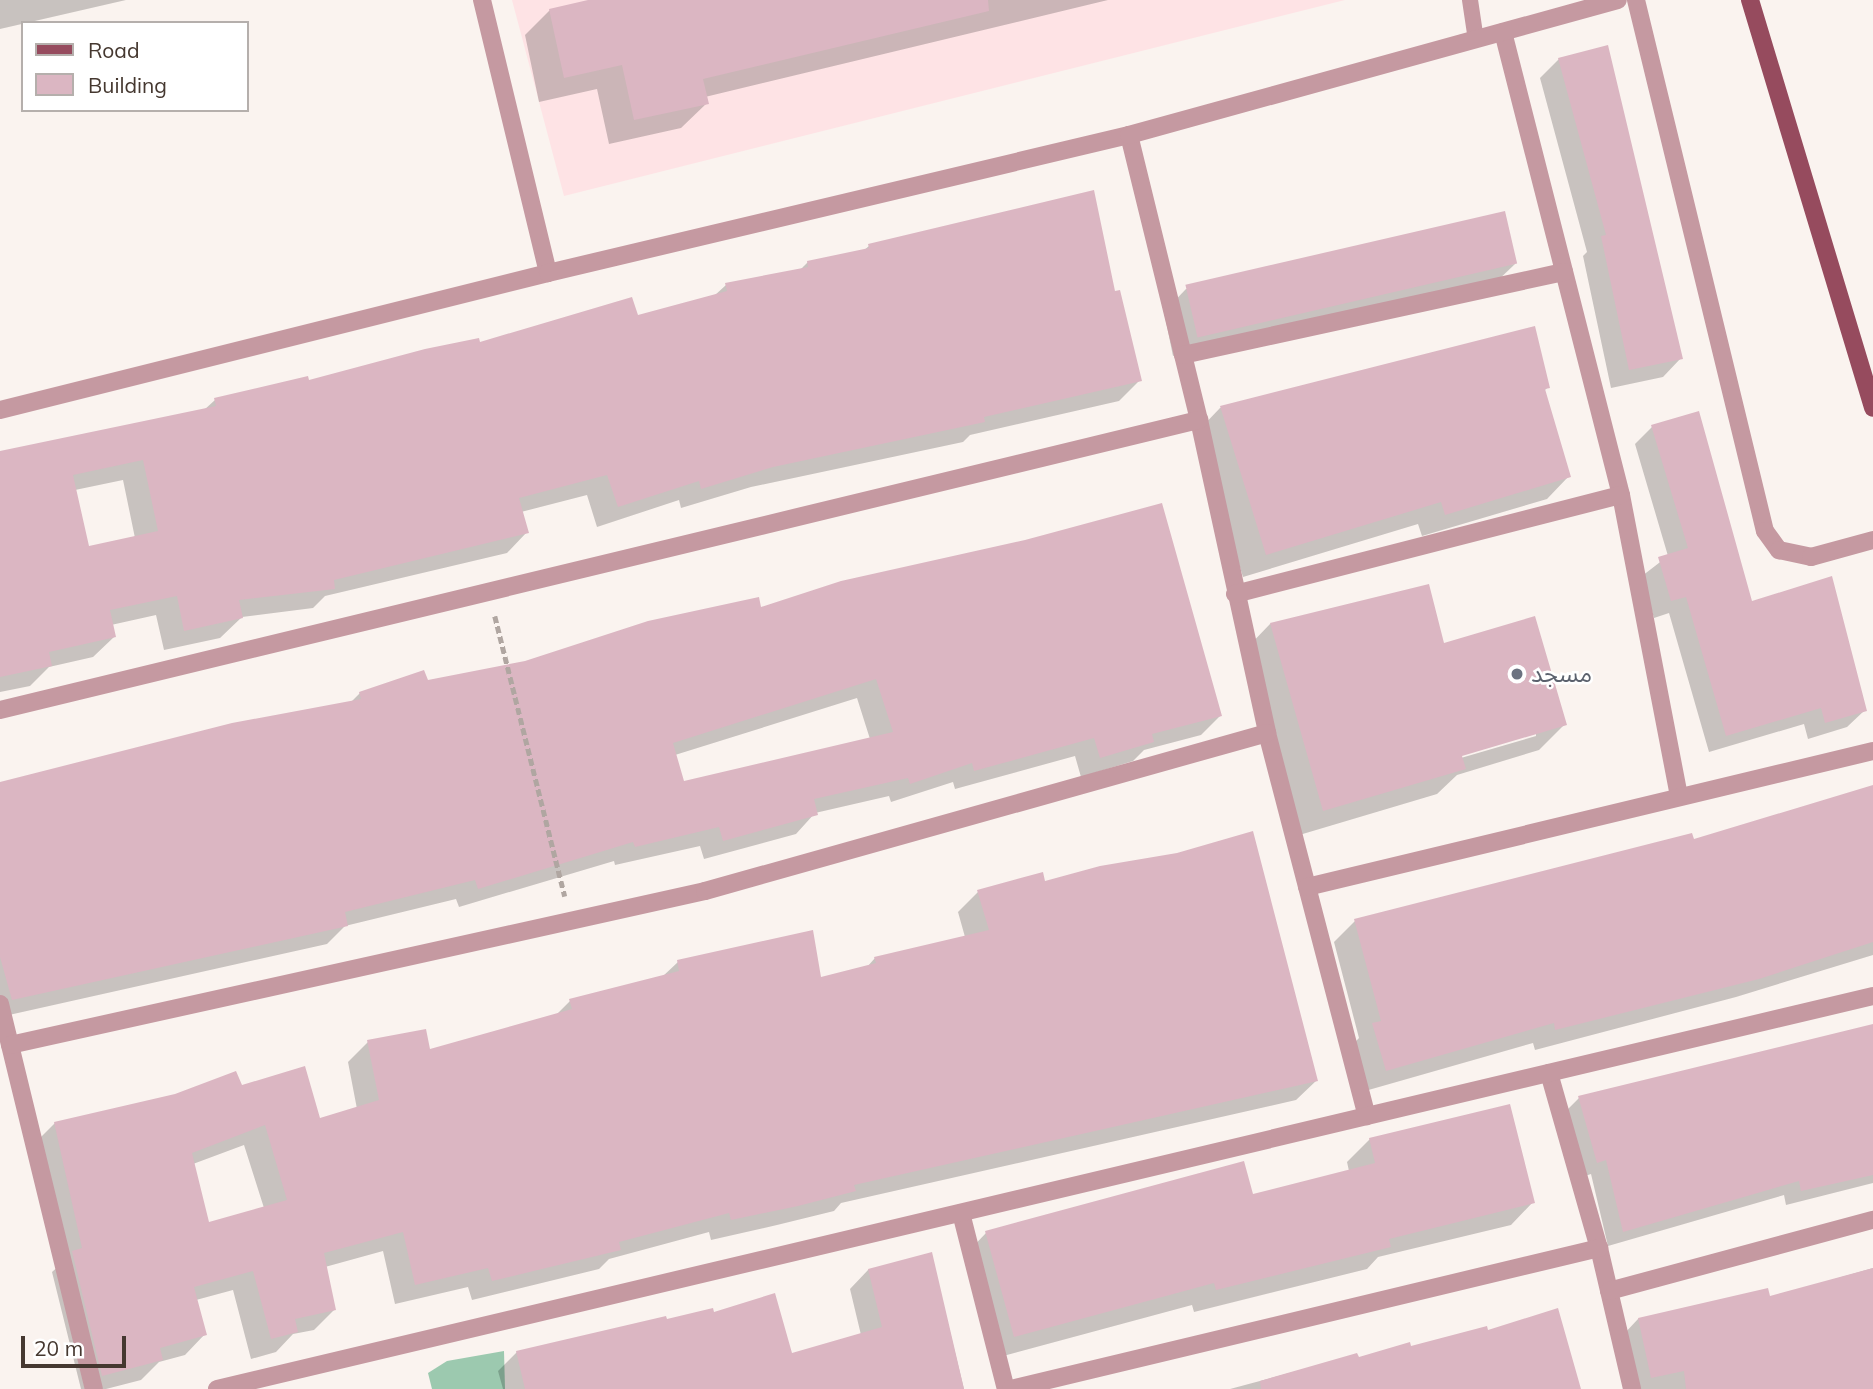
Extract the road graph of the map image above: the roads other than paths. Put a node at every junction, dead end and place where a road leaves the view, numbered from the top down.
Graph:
1 (482, 0) edge
2 (1470, 0) edge
3 (1618, 0) edge
4 (1636, 0) edge
5 (1750, 0) edge
6 (1503, 32) junction
7 (1476, 40) junction
8 (1129, 135) junction
9 (1564, 272) junction
10 (548, 273) junction
11 (1865, 342) edge
12 (1183, 355) junction
13 (1873, 408) edge
14 (0, 410) edge
15 (1199, 419) junction
16 (1621, 495) junction
17 (1873, 540) edge
18 (1235, 594) junction
19 (0, 710) edge
20 (1268, 733) junction
21 (1873, 751) edge
22 (1679, 795) junction
23 (1307, 887) junction
24 (1873, 996) edge
25 (0, 1004) edge
26 (10, 1045) junction
27 (1549, 1073) junction
28 (1367, 1116) junction
29 (961, 1213) junction
30 (1873, 1220) edge
31 (1599, 1248) junction
32 (1609, 1291) junction
33 (94, 1389) edge
34 (217, 1389) edge
35 (1009, 1389) edge
36 (1632, 1389) edge

1 - 10 street
2 - 7 lane
3 - 6 street
4 - 17 street
5 - 11 main road
6 - 7 street
6 - 9 street
7 - 8 street
8 - 10 street
8 - 12 street
9 - 12 street
9 - 16 street
10 - 14 street
11 - 13 main road
12 - 15 street
15 - 18 street
15 - 19 street
16 - 18 street
16 - 22 street
18 - 20 street
20 - 23 street
20 - 26 street
21 - 22 street
22 - 23 street
23 - 28 street
24 - 27 street
25 - 26 street
26 - 33 street
27 - 28 street
27 - 31 street
28 - 29 street
29 - 34 street
29 - 35 street
30 - 32 street
31 - 32 street
31 - 35 street
32 - 36 street

